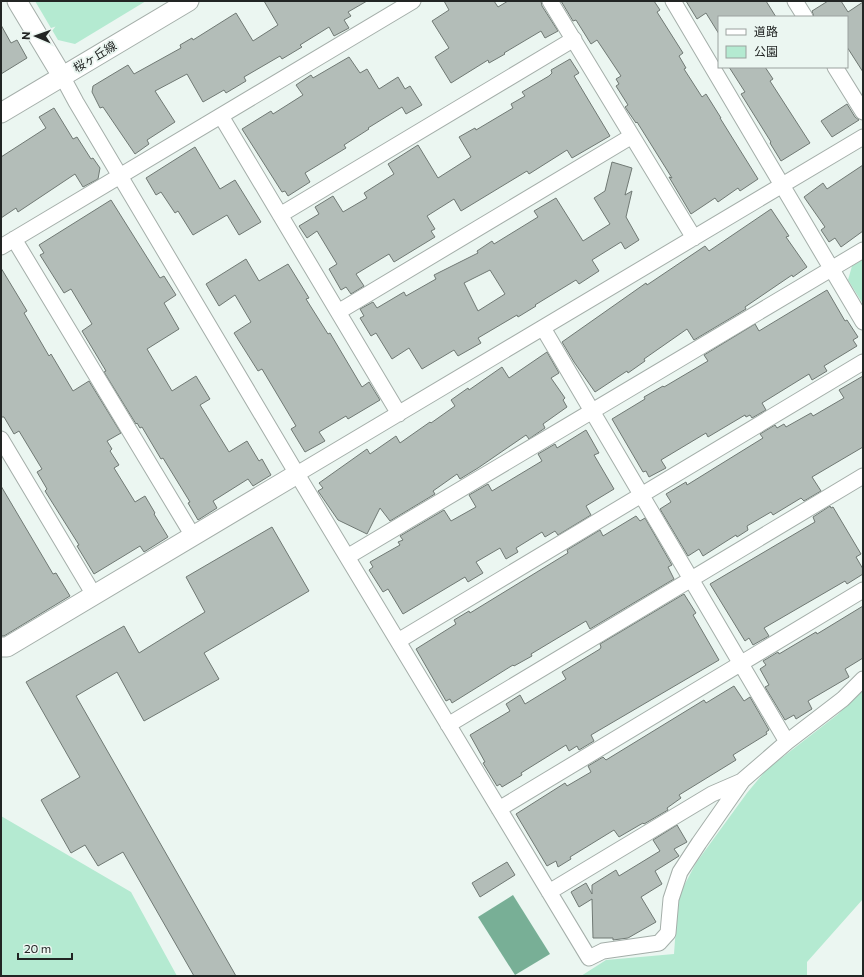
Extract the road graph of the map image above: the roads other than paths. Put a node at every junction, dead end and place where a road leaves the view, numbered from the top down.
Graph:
1 (17, 1) edge
2 (189, 1) edge
3 (413, 1) edge
4 (550, 1) edge
5 (673, 1) edge
6 (795, 1) edge
7 (804, 16) edge
8 (574, 39) junction
9 (836, 68) edge
10 (62, 76) junction
11 (863, 112) edge
12 (1, 113) edge
13 (221, 116) junction
14 (632, 136) junction
15 (863, 137) edge
16 (121, 175) junction
17 (782, 185) junction
18 (280, 215) junction
19 (694, 238) junction
20 (7, 243) edge
21 (863, 250) edge
22 (831, 269) junction
23 (338, 312) junction
24 (863, 322) edge
25 (543, 328) junction
26 (863, 362) edge
27 (592, 412) junction
28 (399, 414) junction
29 (1, 439) edge
30 (297, 474) junction
31 (863, 476) edge
32 (641, 495) junction
33 (193, 536) junction
34 (347, 557) junction
35 (691, 579) junction
36 (863, 590) edge
37 (94, 595) junction
38 (398, 641) junction
39 (1, 647) edge
40 (741, 664) junction
41 (863, 679) edge
42 (448, 725) junction
43 (787, 742) junction
44 (743, 780) junction
45 (499, 809) junction
46 (549, 892) junction

1 - 10 street
2 - 10 street, 桜ヶ丘線
3 - 13 street
4 - 8 street
5 - 17 street
6 - 7 street
8 - 14 street
8 - 18 street
9 - 11 street
10 - 12 street, 桜ヶ丘線
10 - 16 street
13 - 16 street
13 - 18 street
14 - 19 street
14 - 23 street
15 - 17 street
16 - 20 street
16 - 30 street
17 - 19 street
17 - 22 street
18 - 23 street
19 - 25 street
20 - 33 street
21 - 22 street
22 - 24 street
22 - 27 street
23 - 28 street
25 - 27 street
25 - 28 street
26 - 32 street
27 - 32 street
27 - 34 street
28 - 30 street
29 - 37 street
30 - 33 street
30 - 34 street
31 - 35 street
32 - 35 street
32 - 38 street
33 - 37 street
34 - 38 street
35 - 40 street
35 - 42 street
36 - 40 street
37 - 39 street
38 - 42 street
40 - 43 street
40 - 45 street
41 - 43 street
42 - 45 street
43 - 44 street
44 - 46 street
44 - 46 street
45 - 46 street

